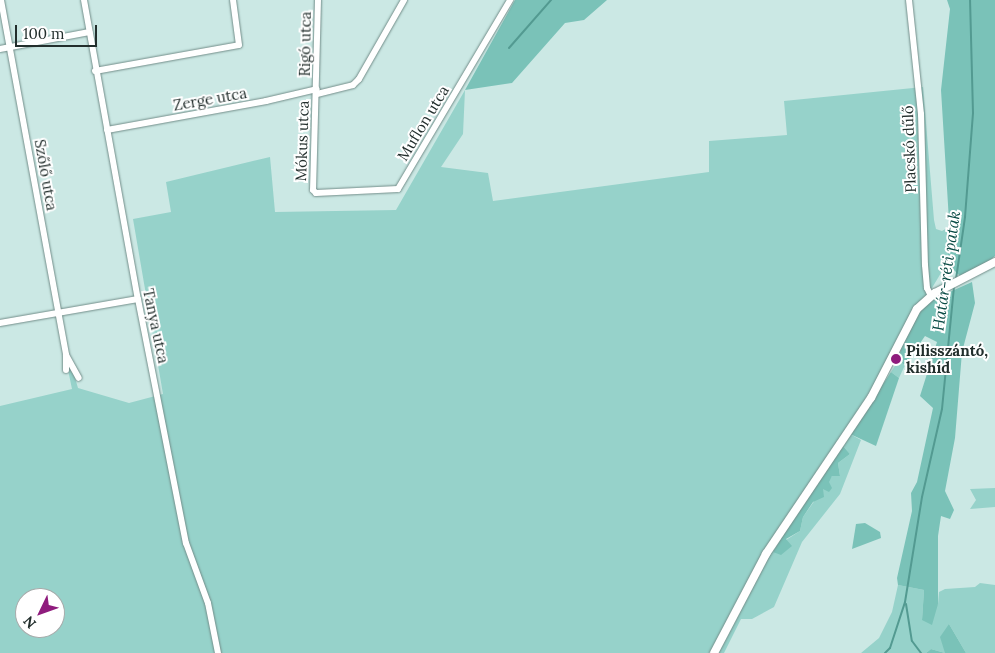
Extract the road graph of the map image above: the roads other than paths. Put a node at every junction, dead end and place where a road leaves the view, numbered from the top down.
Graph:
1 (1, 0) edge
2 (84, 0) edge
3 (233, 0) edge
4 (318, 0) edge
5 (404, 0) edge
6 (510, 0) edge
7 (910, 0) edge
8 (89, 32) junction
9 (12, 47) junction
10 (0, 49) edge
11 (96, 71) junction
12 (317, 91) junction
13 (107, 130) junction
14 (316, 193) joint
15 (995, 262) edge
16 (931, 296) junction
17 (138, 299) junction
18 (58, 313) junction
19 (0, 323) edge
20 (66, 354) junction
21 (66, 370) dead end
22 (79, 378) dead end
23 (218, 653) edge
24 (714, 653) edge

1 - 9 street, Szőlő utca
2 - 8 street, Tanya utca
3 - 11 street
4 - 12 street, Rigó utca
5 - 12 street, Zerge utca
6 - 14 street, Muflon utca
7 - 16 street, Placskó dűlő
8 - 9 street
8 - 11 street, Tanya utca
9 - 10 street
9 - 18 street, Szőlő utca
11 - 13 street, Tanya utca
12 - 13 street, Zerge utca
12 - 14 street, Mókus utca
13 - 17 street, Tanya utca
15 - 16 street
16 - 24 street
17 - 18 street
17 - 23 street, Tanya utca
18 - 19 street
18 - 20 street, Szőlő utca
20 - 21 street, Szőlő utca
20 - 22 street, Szőlő utca

